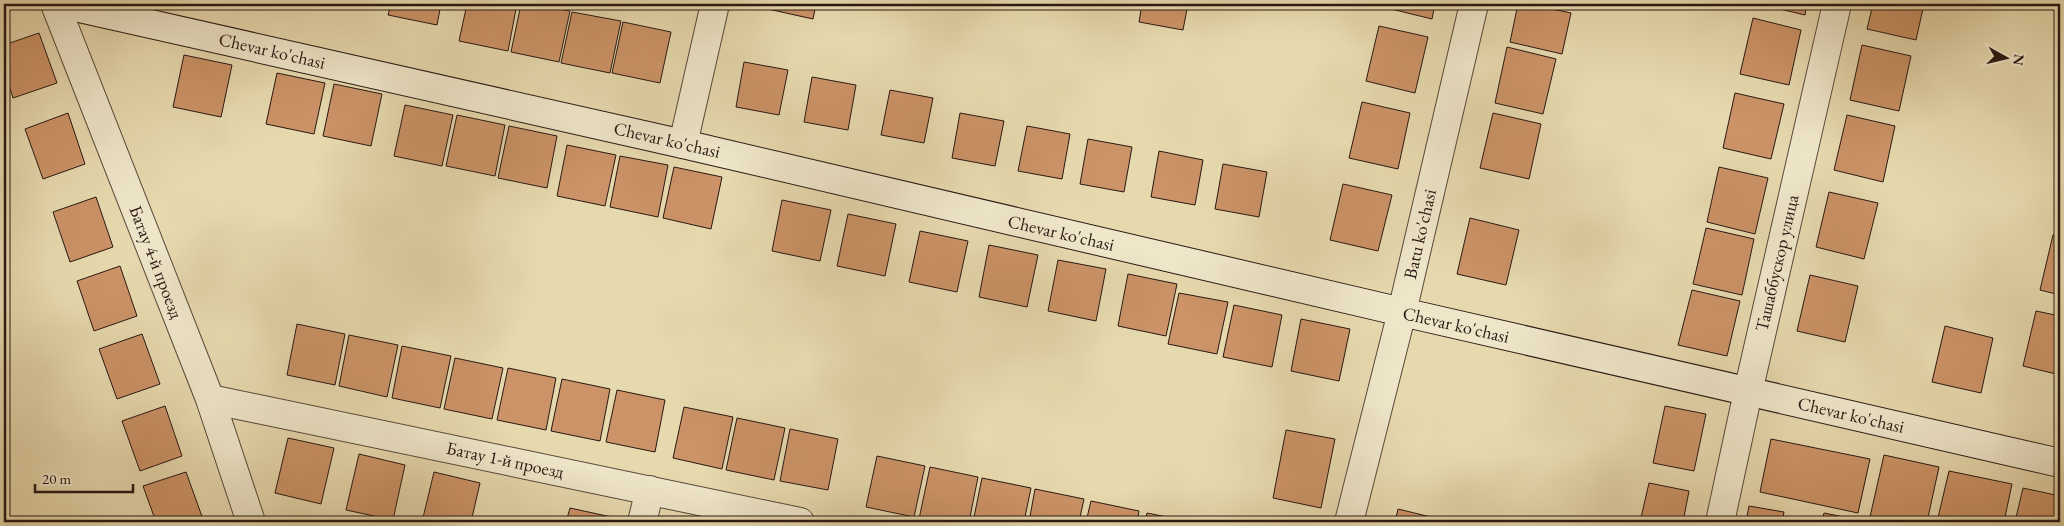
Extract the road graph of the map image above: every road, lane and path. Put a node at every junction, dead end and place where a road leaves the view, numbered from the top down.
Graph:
1 (56, 4) edge
2 (62, 4) edge
3 (715, 4) edge
4 (1474, 4) edge
5 (1837, 4) edge
6 (683, 144) junction
7 (1402, 312) junction
8 (1748, 392) junction
9 (210, 399) junction
10 (2060, 462) edge
11 (650, 490) junction
12 (251, 522) edge
13 (642, 522) edge
14 (800, 522) edge
15 (1349, 522) edge
16 (1720, 522) edge

1 - 9 street, Батау 4-й проезд
2 - 6 street, Chevar ko'chasi
3 - 6 street
4 - 7 street, Batu ko'chasi
5 - 8 street, Ташаббускор улица
6 - 7 street, Chevar ko'chasi
7 - 8 street, Chevar ko'chasi
7 - 15 street, Batu ko'chasi
8 - 10 street, Chevar ko'chasi
8 - 16 street, Ташаббускор улица
9 - 11 street, Батау 1-й проезд
9 - 12 street, Батау 4-й проезд
11 - 13 street
11 - 14 street, Батау 1-й проезд

